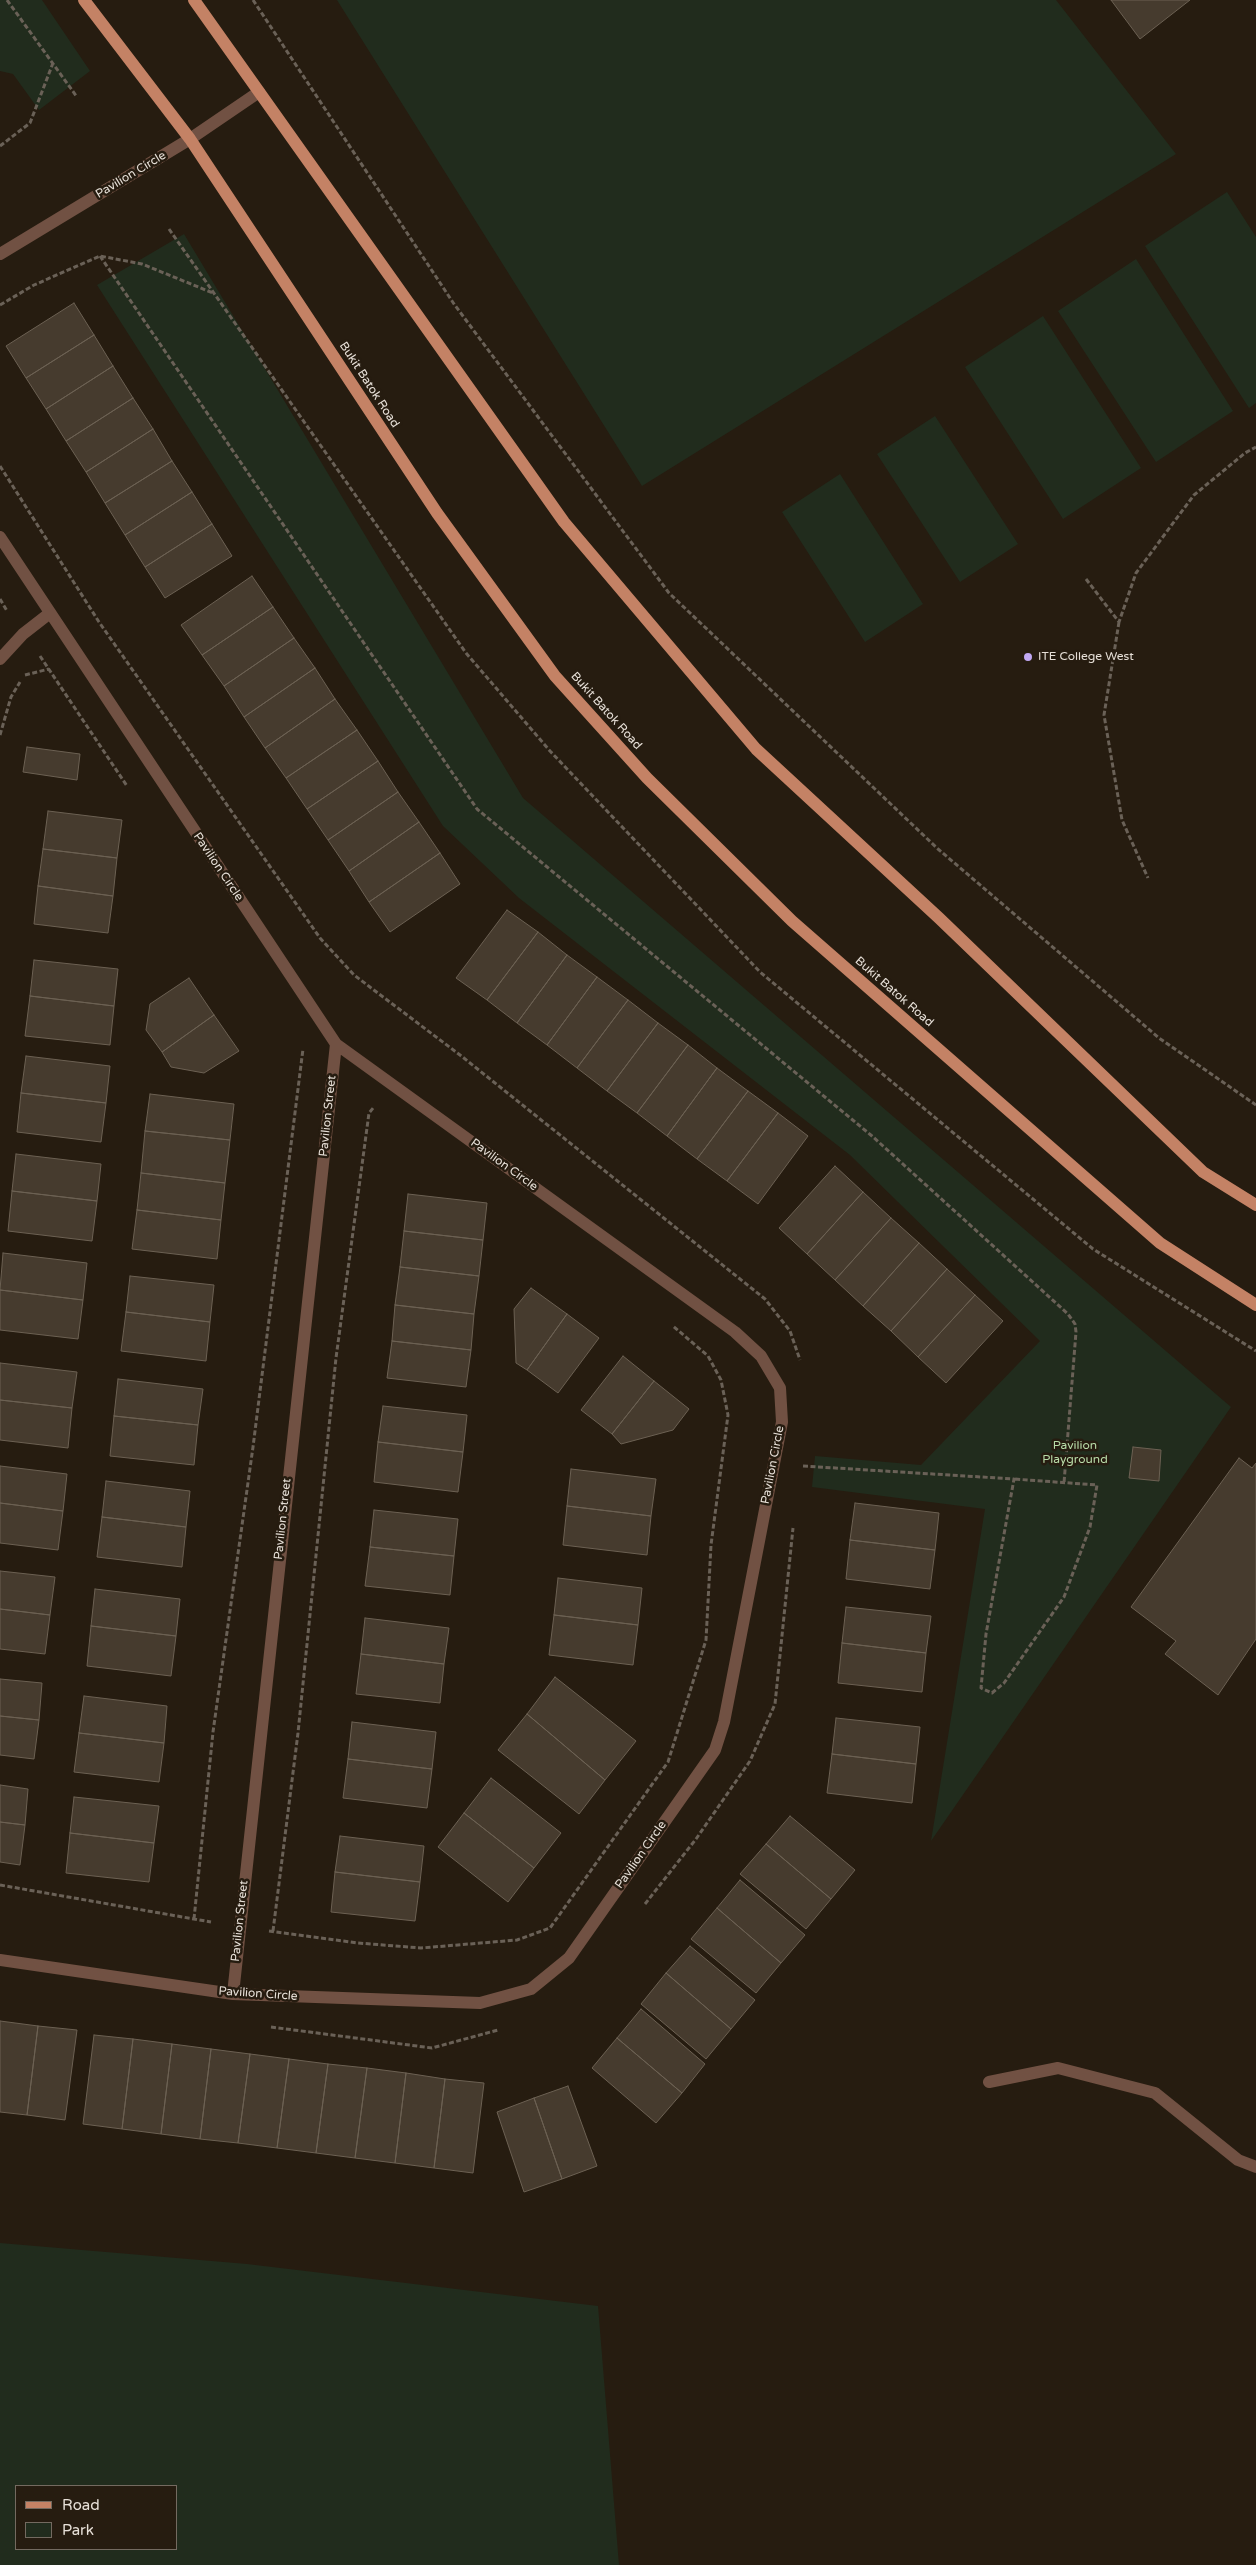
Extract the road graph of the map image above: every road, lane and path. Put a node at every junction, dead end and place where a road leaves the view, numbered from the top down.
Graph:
1 (7, 0) edge
2 (84, 0) edge
3 (194, 0) edge
4 (253, 0) edge
5 (53, 63) junction
6 (259, 92) junction
7 (77, 97) dead end
8 (190, 139) junction
9 (0, 146) edge
10 (0, 254) edge
11 (100, 256) junction
12 (214, 293) dead end
13 (0, 305) edge
14 (1256, 447) edge
15 (0, 466) edge
16 (0, 537) edge
17 (1086, 579) dead end
18 (0, 599) edge
19 (50, 614) junction
20 (1119, 622) junction
21 (23, 634) junction
22 (0, 659) edge
23 (49, 669) junction
24 (0, 735) edge
25 (132, 793) dead end
26 (1148, 878) dead end
27 (297, 1041) dead end
28 (336, 1044) junction
29 (303, 1050) junction
30 (332, 1072) junction
31 (377, 1103) dead end
32 (1256, 1105) edge
33 (1256, 1205) edge
34 (1256, 1305) edge
35 (671, 1324) dead end
36 (802, 1366) dead end
37 (800, 1458) dead end
38 (1014, 1479) junction
39 (1064, 1483) junction
40 (794, 1522) dead end
41 (0, 1885) edge
42 (644, 1906) dead end
43 (194, 1919) junction
44 (240, 1927) junction
45 (273, 1931) junction
46 (0, 1960) edge
47 (233, 1994) junction
48 (506, 2026) dead end
49 (293, 2030) dead end
50 (989, 2082) dead end
51 (1256, 2167) edge

1 - 5 path
2 - 8 main road, Bukit Batok Road
3 - 6 main road
4 - 32 path
5 - 7 path
5 - 9 path
6 - 8 street, Pavilion Circle
6 - 33 main road
8 - 10 street, Pavilion Circle
8 - 34 main road, Bukit Batok Road
11 - 12 path
11 - 13 path
11 - 39 path
14 - 20 path
15 - 36 path
16 - 19 street, Pavilion Circle
17 - 20 path
18 - 21 path
19 - 21 street
19 - 28 street, Pavilion Circle
20 - 26 path
21 - 22 street
21 - 23 path
23 - 24 path
23 - 25 path
27 - 29 path
28 - 30 street, Pavilion Street
28 - 47 street, Pavilion Circle
29 - 30 path
29 - 43 path
30 - 44 street, Pavilion Street
31 - 45 path
35 - 45 path
37 - 38 path
38 - 39 path
38 - 39 path
40 - 42 path
41 - 43 path
43 - 44 path
44 - 45 path
44 - 47 street, Pavilion Street
46 - 47 street, Pavilion Circle
48 - 49 path
50 - 51 street

